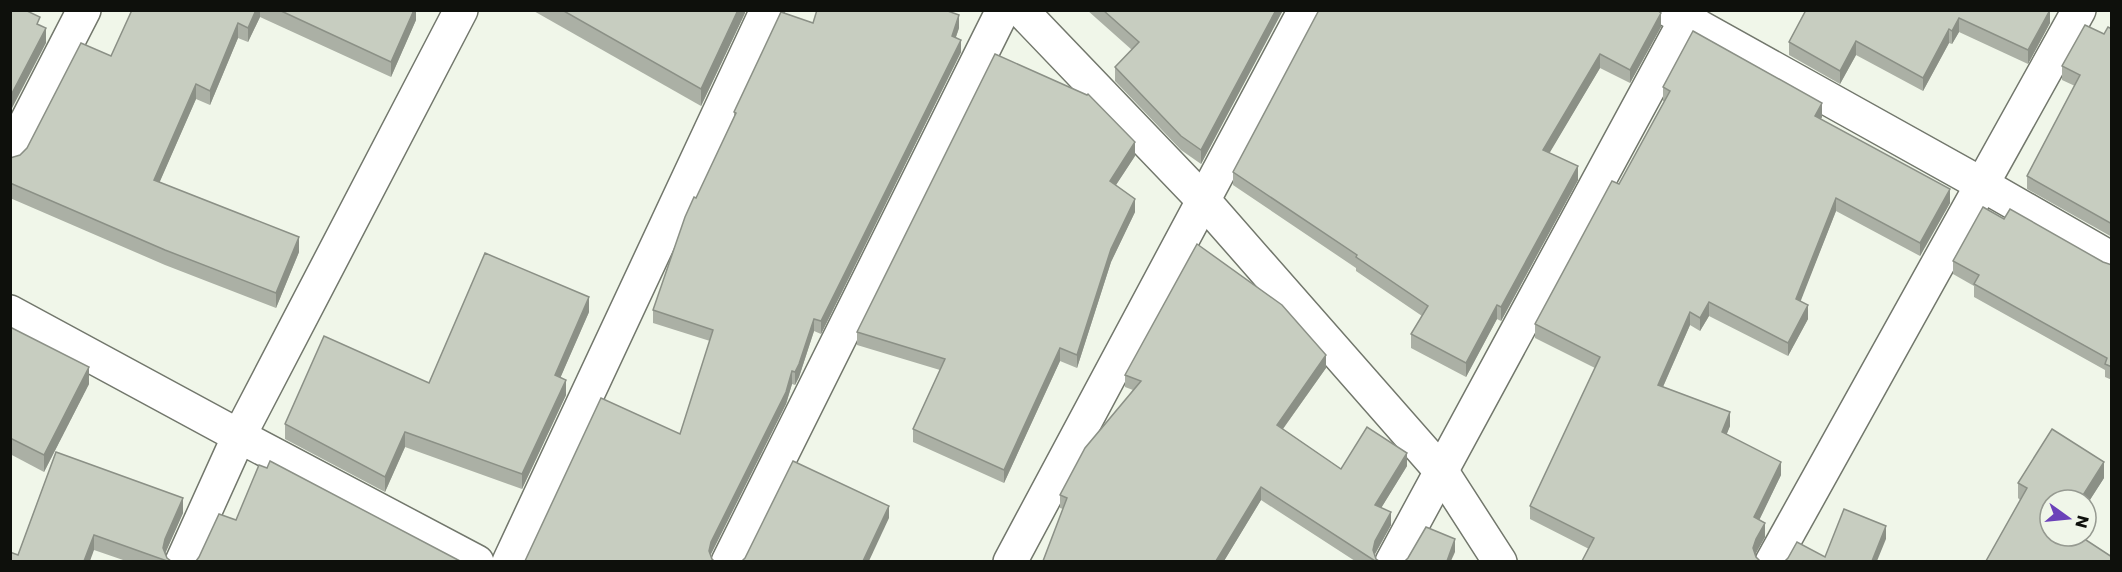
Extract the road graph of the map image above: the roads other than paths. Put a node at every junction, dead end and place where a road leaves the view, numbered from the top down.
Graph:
1 (84, 10) edge
2 (461, 10) edge
3 (767, 10) edge
4 (1003, 10) edge
5 (1021, 10) edge
6 (1305, 10) edge
7 (2079, 10) edge
8 (1682, 14) edge
9 (10, 154) edge
10 (1983, 185) junction
11 (1204, 201) junction
12 (2112, 259) edge
13 (10, 312) edge
14 (239, 436) junction
15 (1442, 472) junction
16 (182, 561) edge
17 (477, 561) edge
18 (509, 561) edge
19 (728, 561) edge
20 (1010, 561) edge
21 (1392, 561) edge
22 (1500, 561) edge
23 (1772, 561) edge

1 - 9 street
2 - 14 street
3 - 18 street
4 - 19 street
5 - 11 street
6 - 11 street
7 - 10 street
8 - 10 street
8 - 15 street
10 - 12 street
10 - 23 street
11 - 15 street
11 - 20 street
13 - 14 street
14 - 16 street
14 - 17 street
15 - 21 street
15 - 22 street

